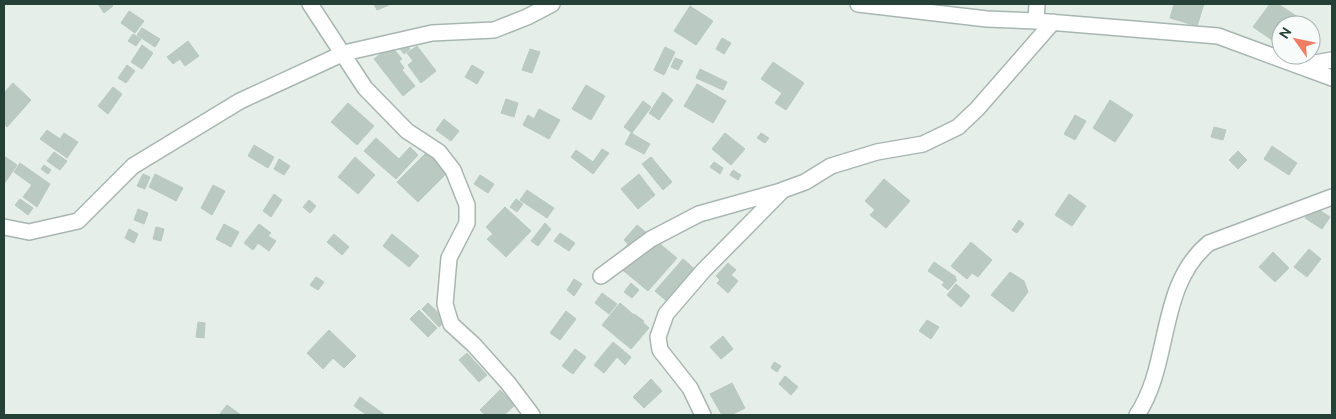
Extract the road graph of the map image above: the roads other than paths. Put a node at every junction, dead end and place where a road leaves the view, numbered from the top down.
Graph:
1 (310, 4) edge
2 (552, 4) edge
3 (858, 4) edge
4 (1037, 4) edge
5 (1036, 21) junction
6 (1053, 22) junction
7 (344, 53) junction
8 (1271, 55) edge
9 (1301, 65) edge
10 (1332, 78) edge
11 (782, 190) junction
12 (1332, 197) edge
13 (4, 227) edge
14 (601, 276) dead end
15 (532, 415) edge
16 (703, 415) edge
17 (1137, 415) edge

1 - 7 street
2 - 7 street
3 - 5 street
4 - 5 street
5 - 6 street
6 - 8 street
6 - 11 street
7 - 13 street
7 - 15 street
9 - 10 street
11 - 14 street
11 - 16 street
12 - 17 street

